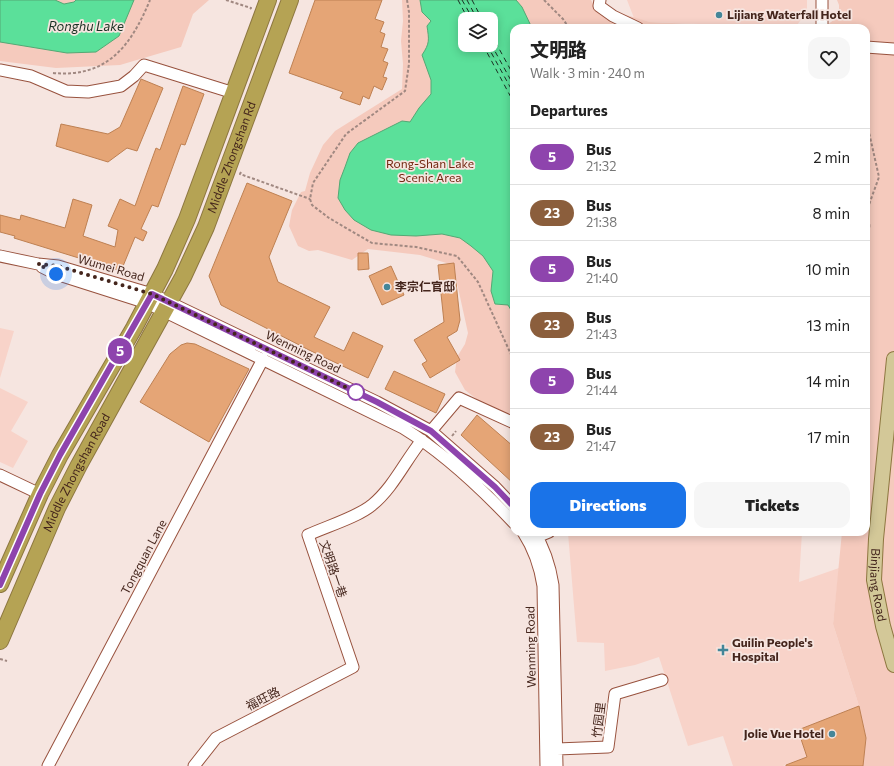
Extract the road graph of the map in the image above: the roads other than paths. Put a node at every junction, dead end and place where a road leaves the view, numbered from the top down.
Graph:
1 (268, 0) edge
2 (290, 0) edge
3 (822, 0) edge
4 (596, 2) edge
5 (630, 24) edge
6 (822, 24) edge
7 (870, 47) edge
8 (894, 50) edge
9 (0, 70) edge
10 (234, 93) junction
11 (0, 256) edge
12 (150, 298) junction
13 (167, 306) junction
14 (263, 359) junction
15 (894, 359) edge
16 (510, 421) edge
17 (431, 431) junction
18 (422, 440) junction
19 (0, 475) edge
20 (40, 494) junction
21 (510, 503) edge
22 (510, 519) edge
23 (525, 536) edge
24 (537, 536) edge
25 (0, 584) edge
26 (0, 641) edge
27 (894, 665) edge
28 (353, 667) joint
29 (662, 680) dead end
30 (557, 749) junction
31 (48, 766) edge
32 (194, 766) edge
33 (546, 766) edge
34 (558, 766) edge

1 - 10 highway, Middle Zhongshan Rd
2 - 13 highway, Middle Zhongshan Rd
3 - 6 street
4 - 5 street
7 - 8 street
9 - 10 street
10 - 12 highway, Middle Zhongshan Rd
11 - 12 street, Wumei Road
12 - 13 street, Wumei Road
12 - 20 highway, Middle Zhongshan Road
13 - 14 street, Wenming Road
13 - 17 street, Wenming Road
13 - 26 highway, Middle Zhongshan Road
14 - 18 street, Wenming Road
14 - 31 street, Tongquan Lane
15 - 27 main road, Binjiang Road
16 - 17 street
17 - 21 street, Wenming Road
18 - 22 street, Wenming Road
18 - 28 street, 文明路一巷
19 - 20 street
20 - 25 highway, Middle Zhongshan Road
23 - 33 street, Wenming Road
24 - 30 street, Wenming Road
28 - 32 street, 福旺路
29 - 30 street, 竹园里
30 - 34 street, Wenming Road

